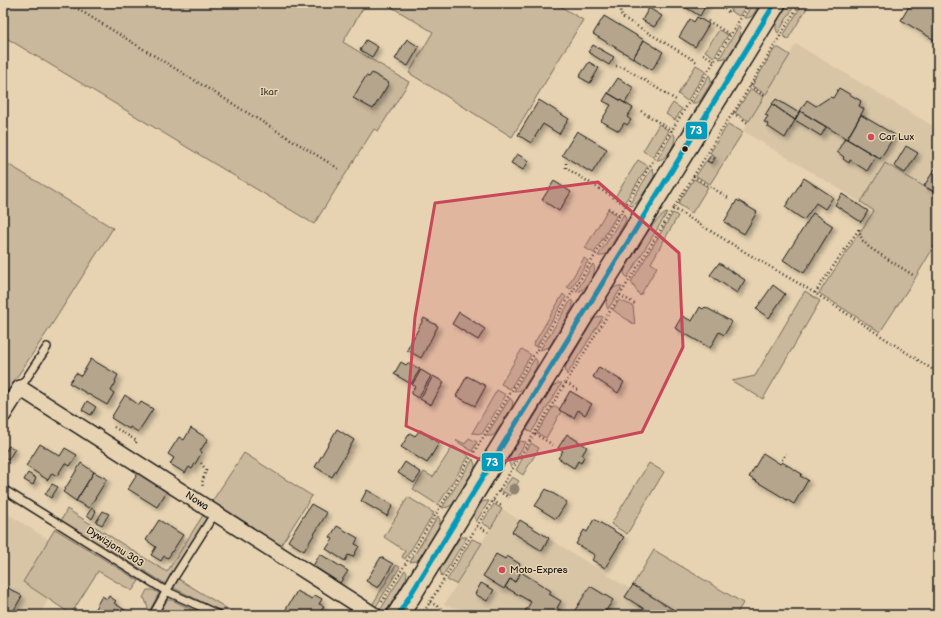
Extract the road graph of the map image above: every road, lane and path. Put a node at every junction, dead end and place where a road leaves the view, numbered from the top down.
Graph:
1 (68, 3) edge
2 (618, 3) edge
3 (720, 3) edge
4 (750, 3) edge
5 (775, 3) edge
6 (800, 3) edge
7 (729, 13) dead end
8 (708, 21) dead end
9 (731, 35) junction
10 (703, 54) dead end
11 (715, 61) junction
12 (697, 62) dead end
13 (616, 66) dead end
14 (750, 86) junction
15 (765, 96) dead end
16 (676, 100) dead end
17 (641, 111) dead end
18 (733, 113) junction
19 (748, 123) dead end
20 (672, 131) junction
21 (566, 163) dead end
22 (341, 170) dead end
23 (693, 176) junction
24 (730, 199) dead end
25 (626, 205) junction
26 (608, 208) dead end
27 (673, 208) junction
28 (620, 215) junction
29 (913, 275) dead end
30 (815, 293) junction
31 (620, 295) junction
32 (634, 304) dead end
33 (47, 347) dead end
34 (938, 373) edge
35 (566, 383) junction
36 (20, 388) junction
37 (578, 390) dead end
38 (3, 415) edge
39 (534, 434) junction
40 (555, 446) dead end
41 (786, 453) dead end
42 (782, 460) dead end
43 (201, 463) dead end
44 (3, 489) edge
45 (203, 489) dead end
46 (499, 491) junction
47 (509, 498) dead end
48 (493, 501) junction
49 (503, 507) dead end
50 (216, 513) junction
51 (477, 526) junction
52 (488, 532) dead end
53 (166, 591) junction
54 (430, 602) junction
55 (442, 609) dead end
56 (384, 611) edge
57 (153, 615) edge
58 (219, 615) edge
59 (422, 615) edge

1 - 22 path
2 - 12 path
3 - 7 path
4 - 9 path
5 - 56 street
6 - 14 path
8 - 9 path
9 - 11 path
10 - 11 path
11 - 20 path
13 - 16 path
14 - 15 path
14 - 18 path
17 - 20 path
18 - 19 path
18 - 23 path
20 - 25 path
21 - 25 path
23 - 24 path
23 - 27 path
25 - 28 path
26 - 28 path
27 - 30 path
27 - 31 path
28 - 56 path
29 - 30 path
30 - 34 path
31 - 32 path
31 - 35 path
33 - 36 lane
35 - 37 path
35 - 39 path
36 - 38 street
36 - 50 street, Nowa
39 - 40 path
39 - 46 path
41 - 42 path
43 - 45 path
44 - 53 lane, Dywizjonu 303
46 - 47 path
46 - 48 path
48 - 49 path
48 - 51 path
50 - 53 lane
50 - 56 street, Nowa
51 - 52 path
51 - 54 path
53 - 57 lane
53 - 58 lane, Dywizjonu 303
54 - 55 path
54 - 59 path

